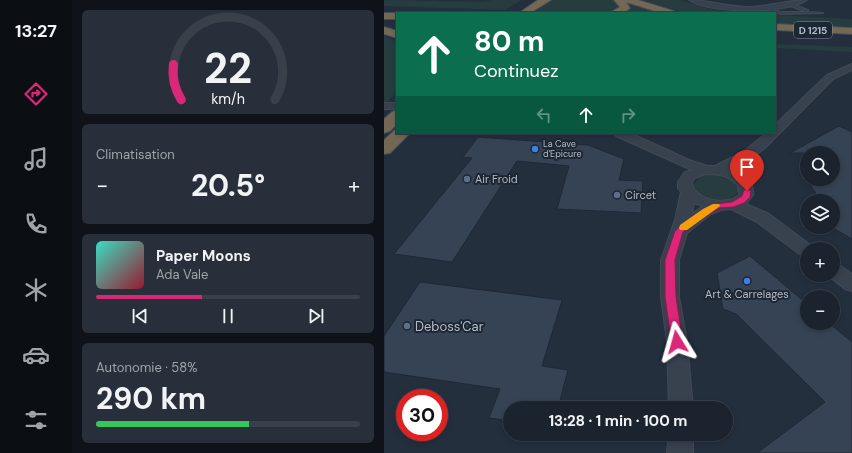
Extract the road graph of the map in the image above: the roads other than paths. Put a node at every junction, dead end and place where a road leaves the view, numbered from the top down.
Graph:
1 (536, 0) edge
2 (547, 0) edge
3 (618, 0) edge
4 (629, 0) edge
5 (692, 0) edge
6 (804, 0) edge
7 (789, 4) junction
8 (765, 8) junction
9 (520, 12) edge
10 (522, 12) edge
11 (616, 12) edge
12 (668, 12) edge
13 (812, 12) junction
14 (820, 13) dead end
15 (384, 14) edge
16 (396, 15) edge
17 (384, 20) edge
18 (396, 20) edge
19 (776, 28) edge
20 (384, 30) edge
21 (852, 31) edge
22 (776, 32) edge
23 (852, 34) edge
24 (396, 35) edge
25 (776, 37) edge
26 (852, 39) edge
27 (852, 67) edge
28 (384, 106) edge
29 (394, 120) edge
30 (776, 130) edge
31 (384, 133) edge
32 (401, 134) edge
33 (622, 134) edge
34 (772, 134) edge
35 (384, 146) edge
36 (384, 149) edge
37 (755, 152) junction
38 (675, 159) junction
39 (713, 170) junction
40 (687, 187) junction
41 (735, 197) junction
42 (679, 231) junction
43 (800, 246) edge
44 (840, 275) edge
45 (852, 284) edge
46 (681, 401) edge
47 (681, 441) edge
48 (680, 453) edge

1 - 9 highway
2 - 10 highway
3 - 11 highway
4 - 12 highway
5 - 8 street
6 - 7 street
7 - 8 street
7 - 13 lane
8 - 13 lane
13 - 14 lane
15 - 16 highway
17 - 18 highway
19 - 21 highway, D 1215
20 - 24 highway
22 - 23 highway
25 - 26 highway
27 - 30 street
28 - 29 street
29 - 31 highway
29 - 35 highway
32 - 36 highway
33 - 38 street
34 - 37 street
37 - 39 street
37 - 41 street
38 - 39 street
38 - 40 street
39 - 40 street
39 - 41 street
40 - 41 street
40 - 42 street
41 - 42 street
41 - 43 street
42 - 46 street
44 - 45 street
47 - 48 street

